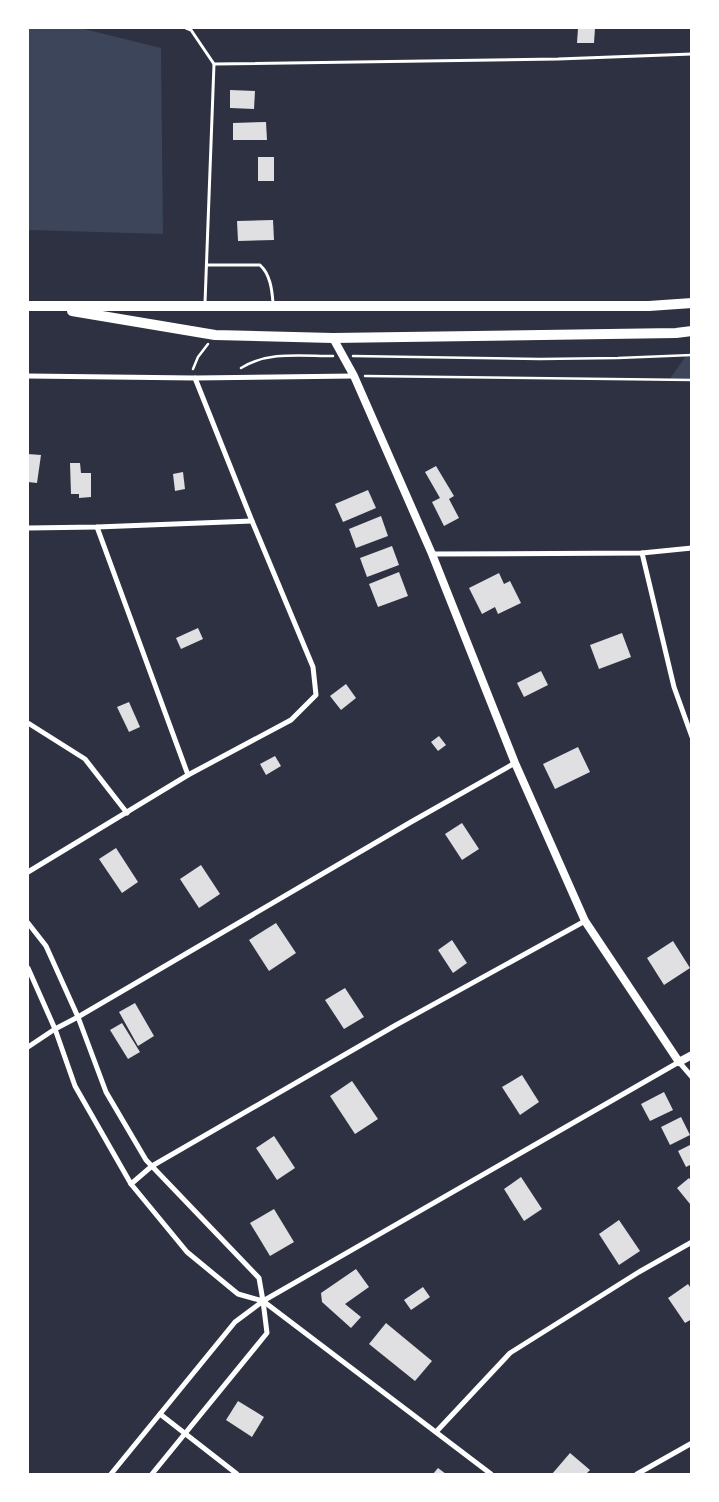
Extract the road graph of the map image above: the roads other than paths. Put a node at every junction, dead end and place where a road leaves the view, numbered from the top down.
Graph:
1 (186, 28) edge
2 (692, 54) edge
3 (214, 64) junction
4 (207, 265) junction
5 (692, 303) edge
6 (28, 306) edge
7 (44, 306) junction
8 (205, 306) junction
9 (273, 306) junction
10 (692, 331) edge
11 (334, 338) junction
12 (28, 376) edge
13 (354, 376) junction
14 (195, 378) junction
15 (252, 521) junction
16 (97, 527) junction
17 (28, 528) edge
18 (692, 548) edge
19 (642, 553) junction
20 (432, 554) junction
21 (28, 723) edge
22 (692, 737) edge
23 (515, 764) junction
24 (188, 775) junction
25 (127, 813) junction
26 (28, 872) edge
27 (585, 921) junction
28 (28, 923) edge
29 (28, 968) edge
30 (78, 1017) junction
31 (55, 1029) junction
32 (28, 1047) edge
33 (692, 1055) edge
34 (679, 1062) junction
35 (692, 1077) edge
36 (152, 1166) junction
37 (131, 1184) junction
38 (692, 1242) edge
39 (264, 1301) junction
40 (160, 1414) junction
41 (436, 1432) junction
42 (185, 1434) junction
43 (692, 1443) edge
44 (111, 1474) edge
45 (152, 1474) edge
46 (237, 1474) edge
47 (491, 1474) edge
48 (637, 1474) edge

1 - 3 lane
2 - 3 lane
3 - 4 lane
4 - 8 lane
4 - 9 lane
5 - 9 highway
6 - 7 highway
7 - 8 highway
7 - 11 highway
8 - 9 highway
10 - 11 highway
11 - 13 street
12 - 14 street
13 - 14 street
13 - 20 street
14 - 15 street
15 - 16 street
15 - 24 street
16 - 17 street
16 - 24 street
18 - 19 street
19 - 20 street
19 - 22 street
20 - 23 street
21 - 25 street
23 - 27 street
23 - 30 street
24 - 25 street
25 - 26 street
27 - 34 street
27 - 36 street
28 - 30 street
29 - 31 street
30 - 31 street
30 - 36 street
31 - 32 street
31 - 37 street
33 - 34 street
34 - 35 street
34 - 39 street
36 - 37 street
36 - 39 street
37 - 39 street
38 - 41 street
39 - 40 street
39 - 41 street
39 - 42 street
40 - 42 street
40 - 44 street
41 - 47 street
42 - 45 street
42 - 46 street
43 - 48 street

